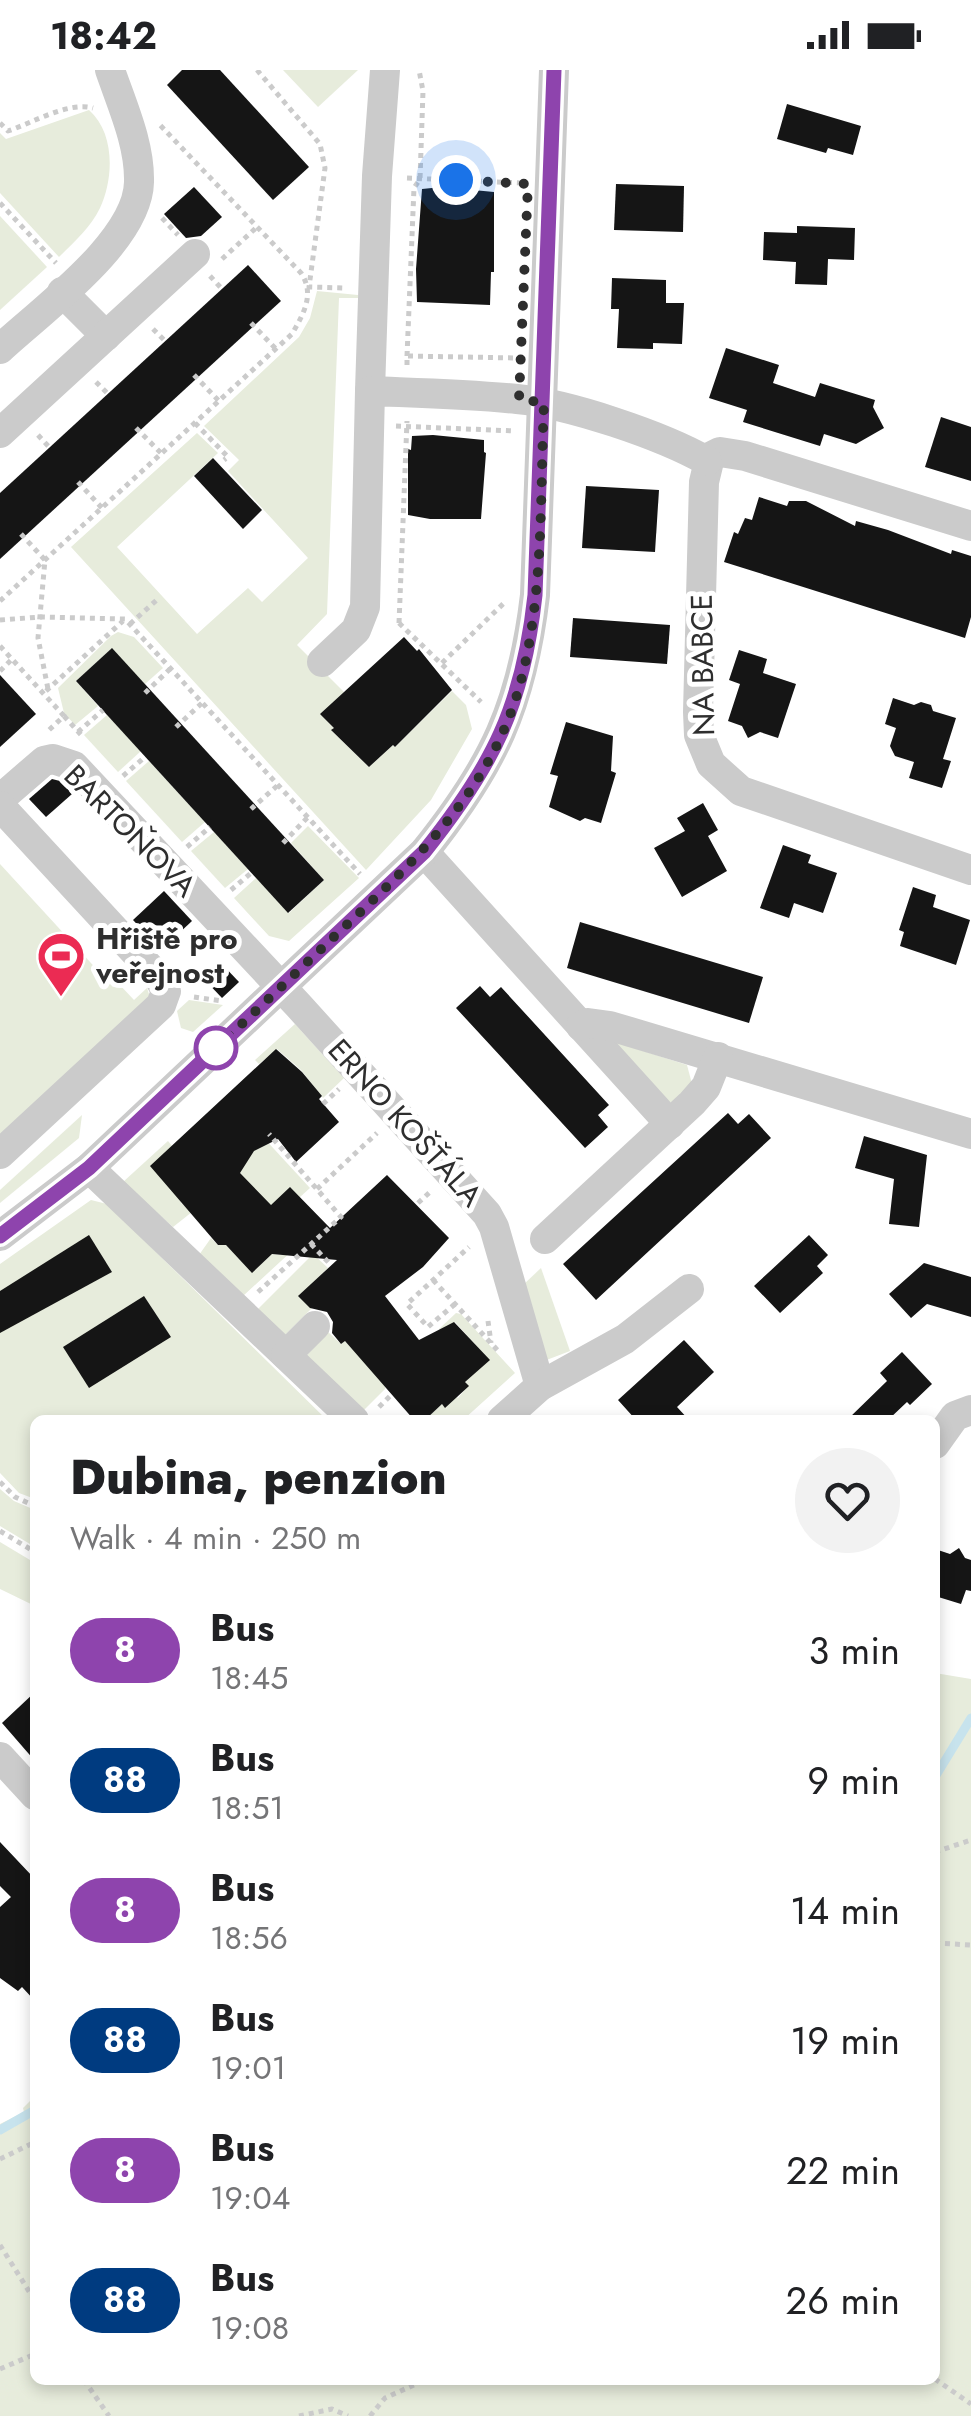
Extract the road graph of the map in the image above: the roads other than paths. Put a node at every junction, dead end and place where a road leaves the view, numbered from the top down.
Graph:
1 (110, 70) edge
2 (385, 70) edge
3 (554, 70) edge
4 (201, 264) road end
5 (59, 278) junction
6 (106, 336) junction
7 (0, 350) edge
8 (370, 391) junction
9 (531, 401) junction
10 (0, 433) edge
11 (707, 461) junction
12 (971, 526) edge
13 (322, 662) dead end
14 (0, 803) edge
15 (424, 852) junction
16 (971, 870) edge
17 (281, 987) junction
18 (581, 1026) junction
19 (718, 1058) junction
20 (670, 1124) junction
21 (971, 1134) edge
22 (0, 1154) edge
23 (89, 1168) junction
24 (0, 1236) edge
25 (545, 1238) dead end
26 (689, 1290) dead end
27 (316, 1326) dead end
28 (286, 1355) junction
29 (540, 1386) junction
30 (971, 1410) edge
31 (349, 1415) edge
32 (508, 1415) edge
33 (940, 1437) edge
34 (0, 1758) edge
35 (30, 1790) edge

1 - 5 street
2 - 8 street
3 - 9 street
4 - 6 street
5 - 6 street
5 - 7 street
6 - 10 street
8 - 9 street
8 - 13 street
9 - 11 street
9 - 15 street
11 - 12 street
11 - 16 street, NA BABCE
14 - 17 street, BARTOŇOVA
14 - 22 street
15 - 17 street
15 - 18 street
17 - 23 street
17 - 29 street, ERNO KOŠŤÁLA
18 - 19 street
18 - 20 street
19 - 20 street
19 - 21 street
20 - 25 street
23 - 24 street
23 - 28 street
26 - 29 street
27 - 28 street
28 - 31 street
29 - 32 street
30 - 33 street
34 - 35 street

